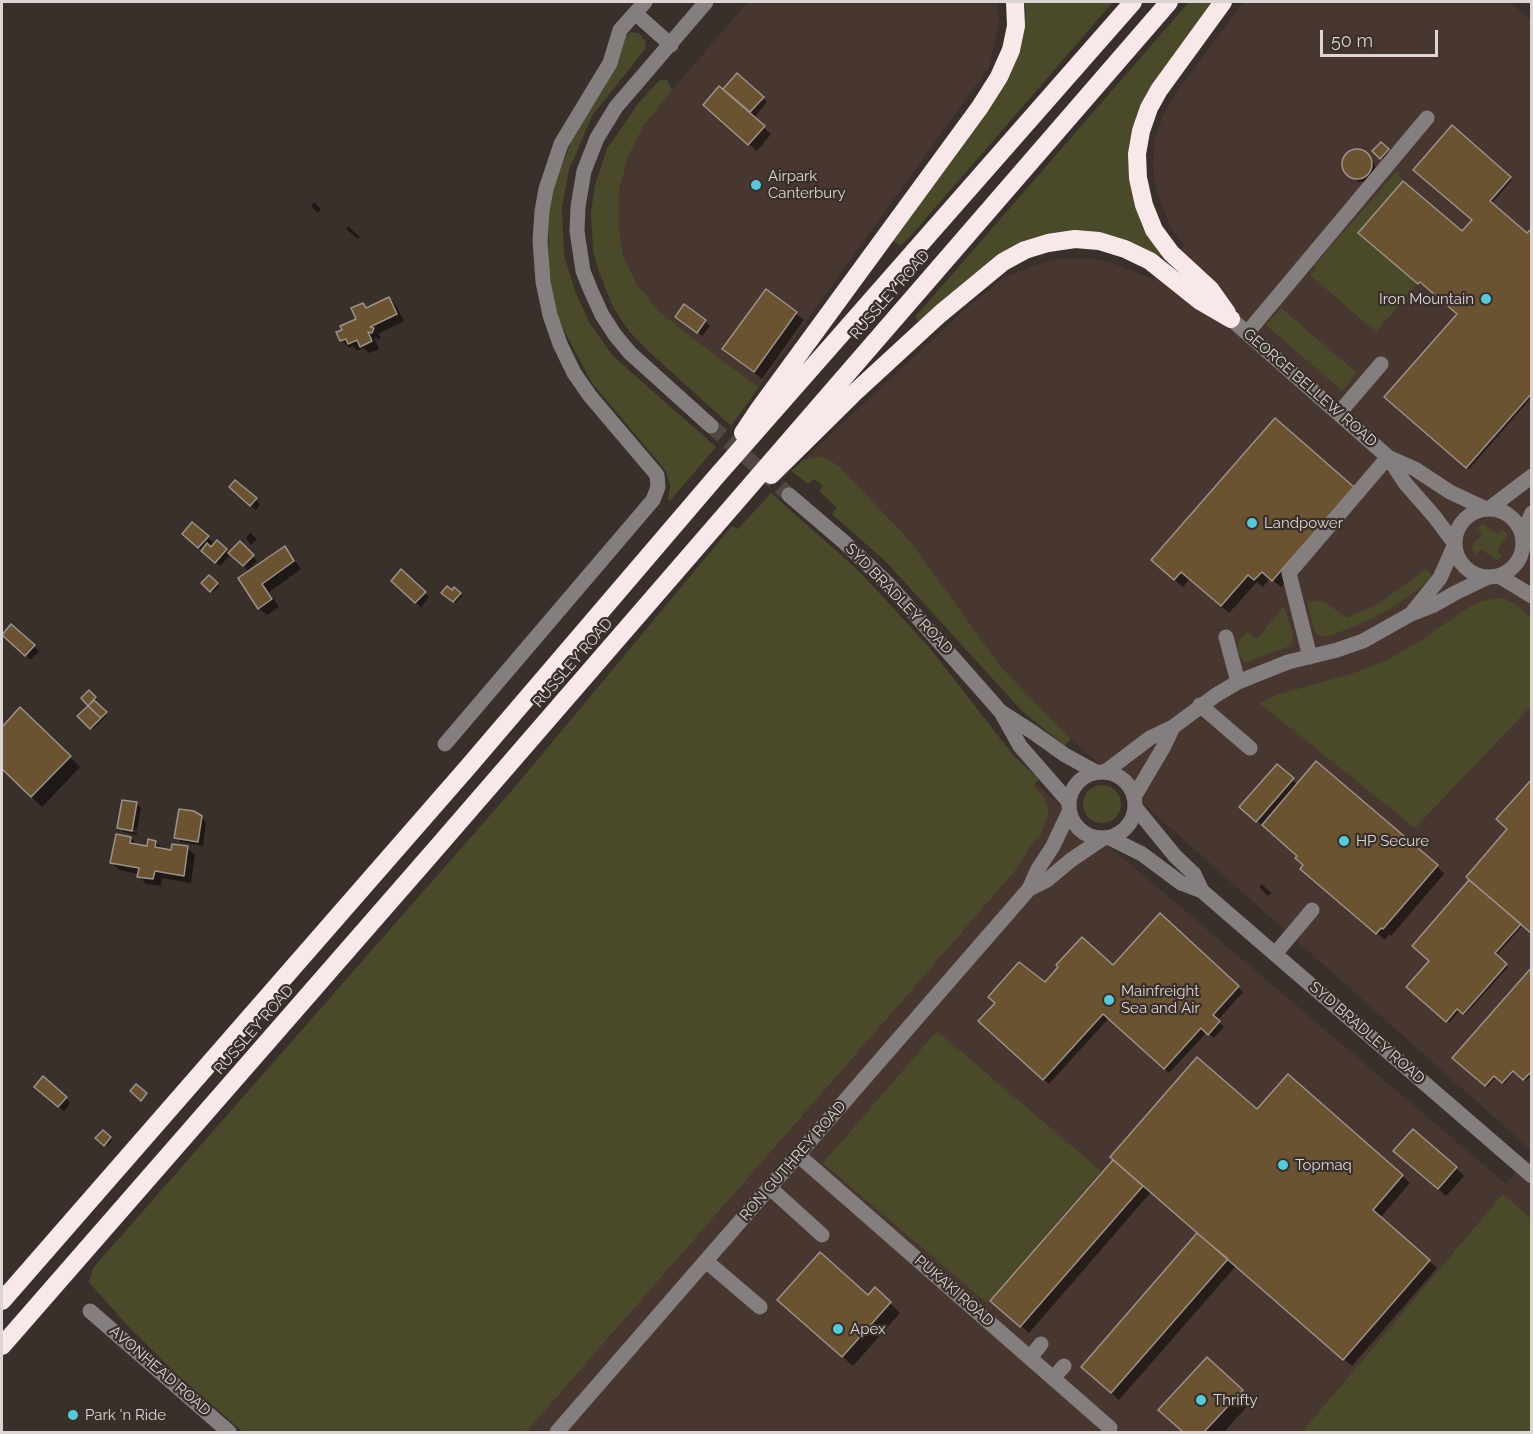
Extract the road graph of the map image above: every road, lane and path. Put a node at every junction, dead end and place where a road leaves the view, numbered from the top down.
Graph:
1 (706, 2) edge
2 (1015, 2) edge
3 (1133, 2) edge
4 (1169, 2) edge
5 (1223, 2) edge
6 (640, 7) edge
7 (671, 45) junction
8 (1427, 118) dead end
9 (1231, 319) junction
10 (1247, 333) junction
11 (1380, 364) dead end
12 (1339, 413) junction
13 (711, 426) tunnel mouth
14 (1388, 457) junction
15 (1532, 476) edge
16 (715, 478) junction
17 (789, 495) tunnel mouth
18 (1487, 508) junction
19 (1532, 513) edge
20 (1526, 542) edge
21 (1455, 544) junction
22 (696, 548) junction
23 (1493, 577) junction
24 (1532, 596) edge
25 (1412, 614) junction
26 (1226, 638) dead end
27 (1310, 657) junction
28 (1238, 682) junction
29 (1200, 705) junction
30 (1001, 712) junction
31 (1173, 727) junction
32 (445, 744) dead end
33 (1250, 748) dead end
34 (1101, 772) junction
35 (1135, 802) junction
36 (1068, 806) junction
37 (1106, 838) junction
38 (1029, 889) junction
39 (1202, 891) junction
40 (1312, 910) dead end
41 (1275, 954) junction
42 (798, 1155) junction
43 (1530, 1171) edge
44 (770, 1187) junction
45 (822, 1235) dead end
46 (706, 1260) junction
47 (2, 1301) edge
48 (760, 1307) dead end
49 (90, 1311) dead end
50 (3, 1344) edge
51 (1041, 1344) dead end
52 (1030, 1358) junction
53 (1064, 1366) dead end
54 (1053, 1378) junction
55 (1110, 1428) dead end
56 (229, 1432) edge
57 (557, 1432) edge

1 - 7 street
2 - 16 highway
3 - 16 highway, RUSSLEY ROAD
4 - 22 highway, RUSSLEY ROAD
5 - 9 highway
6 - 7 street
6 - 32 street
7 - 13 street
8 - 10 street
9 - 10 street, GEORGE BELLEW ROAD
9 - 22 highway
10 - 12 street, GEORGE BELLEW ROAD
11 - 12 street
12 - 14 street, GEORGE BELLEW ROAD
14 - 18 street, GEORGE BELLEW ROAD
14 - 21 street, GEORGE BELLEW ROAD
14 - 27 street
15 - 18 street
16 - 47 highway, RUSSLEY ROAD
17 - 30 street, SYD BRADLEY ROAD
18 - 20 street
18 - 21 street
19 - 20 street
20 - 23 street
21 - 23 street
21 - 25 street
22 - 50 highway, RUSSLEY ROAD
23 - 24 street
23 - 25 street
25 - 27 street
26 - 28 street
27 - 28 street
28 - 29 street
29 - 31 street
29 - 33 street
30 - 34 street, SYD BRADLEY ROAD
30 - 36 street, SYD BRADLEY ROAD
31 - 34 street
31 - 35 street
34 - 35 street
34 - 36 street
35 - 37 street
35 - 39 street, SYD BRADLEY ROAD
36 - 37 street
36 - 38 street, RON GUTHREY ROAD
37 - 38 street, RON GUTHREY ROAD
37 - 39 street, SYD BRADLEY ROAD
38 - 42 street, RON GUTHREY ROAD
39 - 41 street, SYD BRADLEY ROAD
40 - 41 street
41 - 43 street, SYD BRADLEY ROAD
42 - 44 street, RON GUTHREY ROAD
42 - 52 street, PUKAKI ROAD
44 - 45 street
44 - 46 street, RON GUTHREY ROAD
46 - 48 street
46 - 57 street, RON GUTHREY ROAD
49 - 56 street, AVONHEAD ROAD
51 - 52 street
52 - 54 street, PUKAKI ROAD
53 - 54 street
54 - 55 street, PUKAKI ROAD

